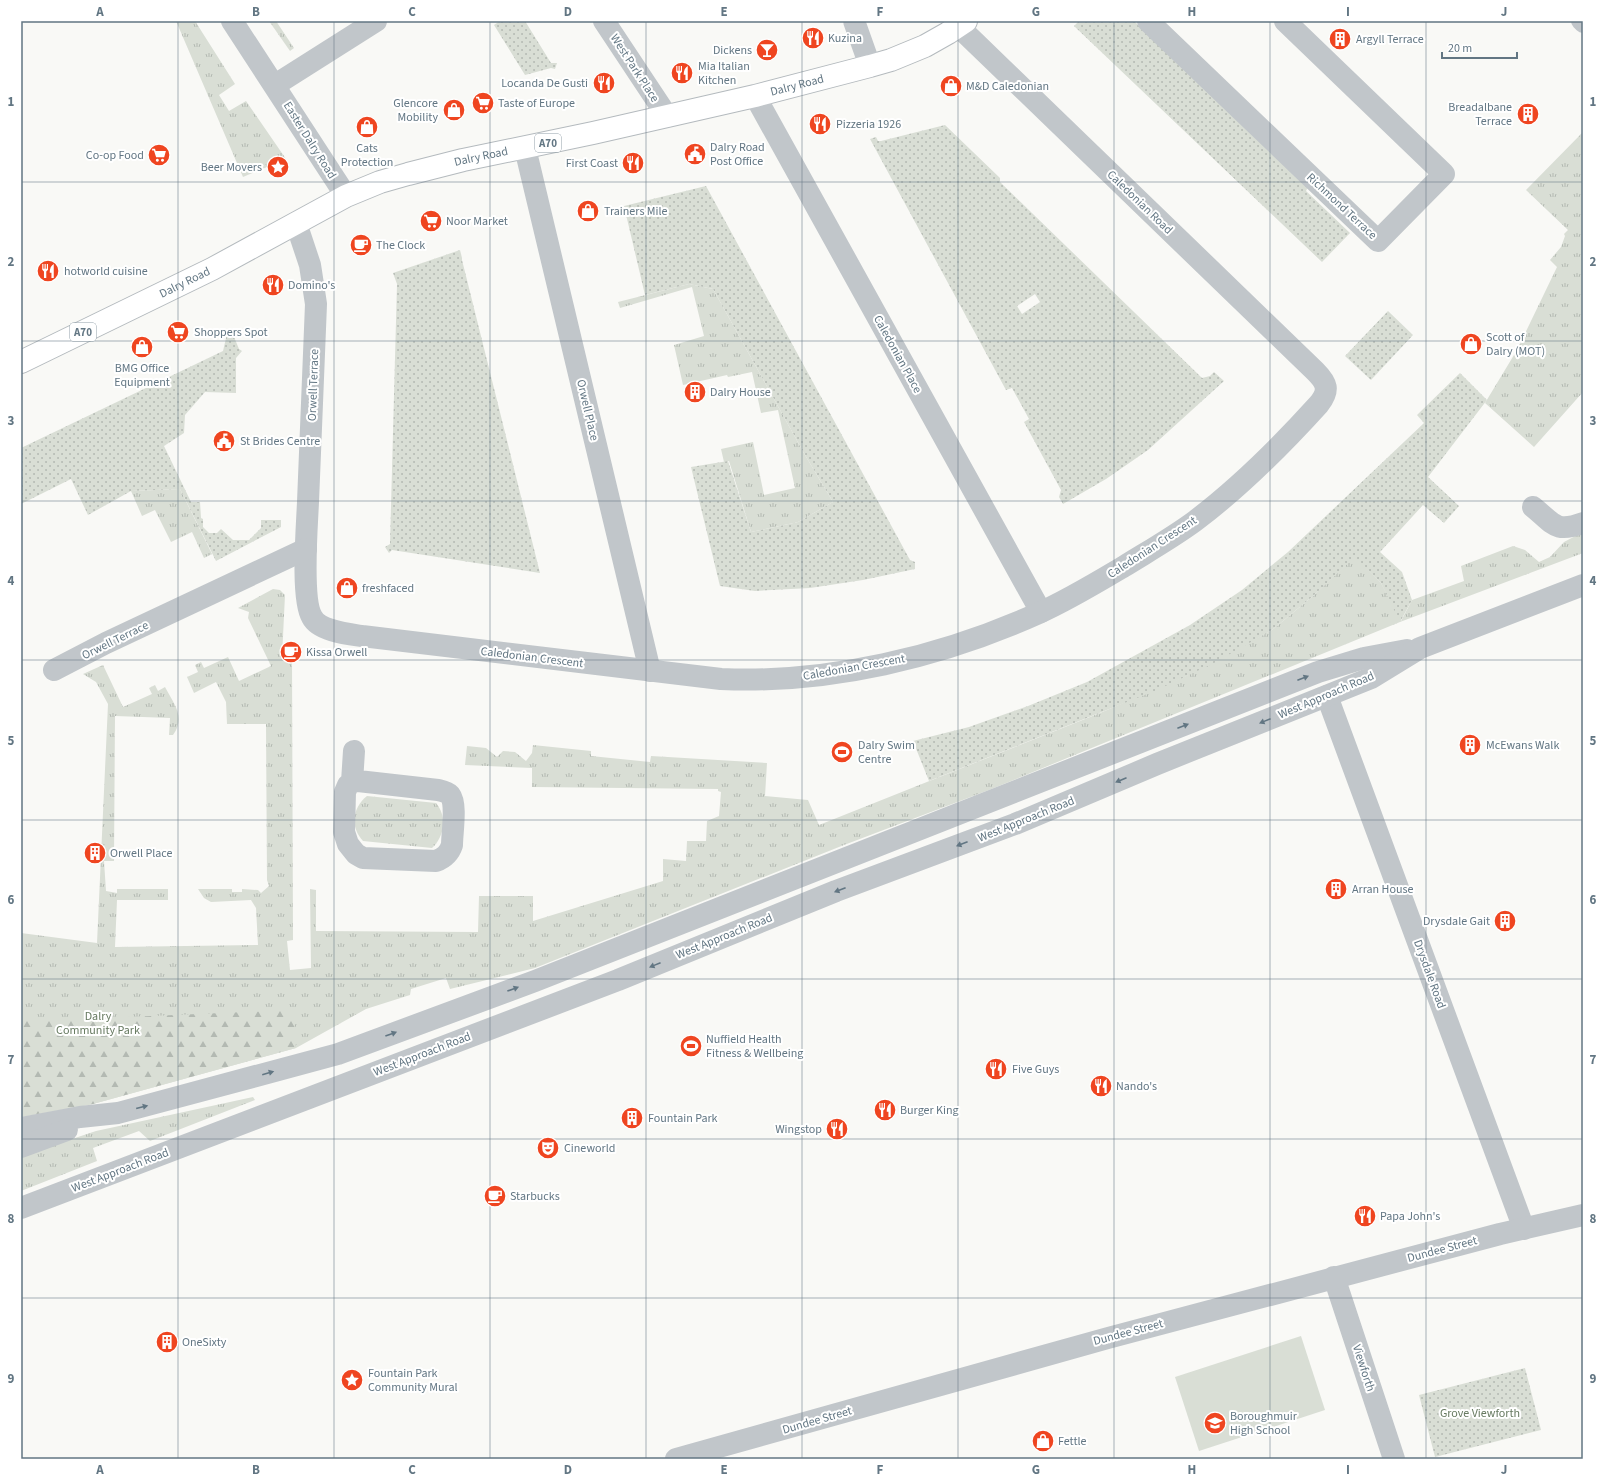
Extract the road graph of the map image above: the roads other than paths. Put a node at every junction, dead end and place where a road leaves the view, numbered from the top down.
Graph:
1 (232, 21) edge
2 (376, 21) edge
3 (604, 21) edge
4 (854, 21) edge
5 (1148, 21) edge
6 (1285, 21) edge
7 (1580, 21) edge
8 (962, 24) edge
9 (1583, 24) edge
10 (870, 66) junction
11 (275, 85) junction
12 (755, 96) junction
13 (667, 116) junction
14 (525, 148) junction
15 (346, 196) junction
16 (296, 223) junction
17 (21, 362) edge
18 (1321, 377) joint
19 (1533, 507) dead end
20 (1583, 523) edge
21 (306, 549) junction
22 (1583, 585) edge
23 (1040, 612) junction
24 (311, 616) joint
25 (1420, 648) junction
26 (54, 670) dead end
27 (650, 672) junction
28 (1327, 696) junction
29 (354, 751) dead end
30 (352, 782) junction
31 (118, 1113) junction
32 (21, 1128) edge
33 (21, 1147) edge
34 (21, 1208) edge
35 (1583, 1215) edge
36 (1524, 1229) junction
37 (1334, 1277) junction
38 (676, 1459) edge
39 (1394, 1459) edge

1 - 11 street, Easter Dalry Road
2 - 11 street
3 - 13 street, West Park Place
4 - 10 street
5 - 6 street, Richmond Terrace
7 - 9 street
8 - 10 main road, Dalry Road / A70
8 - 18 street, Caledonian Road
10 - 12 main road, Dalry Road / A70
11 - 15 street, Easter Dalry Road
12 - 13 main road, Dalry Road / A70
12 - 23 street, Caledonian Place
13 - 14 main road, Dalry Road / A70
14 - 15 main road, Dalry Road / A70
14 - 27 street, Orwell Place
15 - 16 main road, Dalry Road / A70
16 - 17 main road, Dalry Road / A70
16 - 21 street, Orwell Terrace
18 - 23 street, Caledonian Crescent
19 - 20 street
21 - 24 street, Orwell Terrace
21 - 26 street, Orwell Terrace
22 - 25 street, West Approach Road
23 - 27 street, Caledonian Crescent
24 - 27 street, Caledonian Crescent
25 - 28 street, West Approach Road
31 -> 25 street, West Approach Road
28 -> 34 street, West Approach Road
28 - 36 street, Drysdale Road
29 - 30 street
30 - 30 street
31 - 32 street, West Approach Road
31 - 33 street, West Approach Road
35 - 36 street, Dundee Street
36 - 37 street, Dundee Street
37 - 38 street, Dundee Street
37 - 39 street, Viewforth

